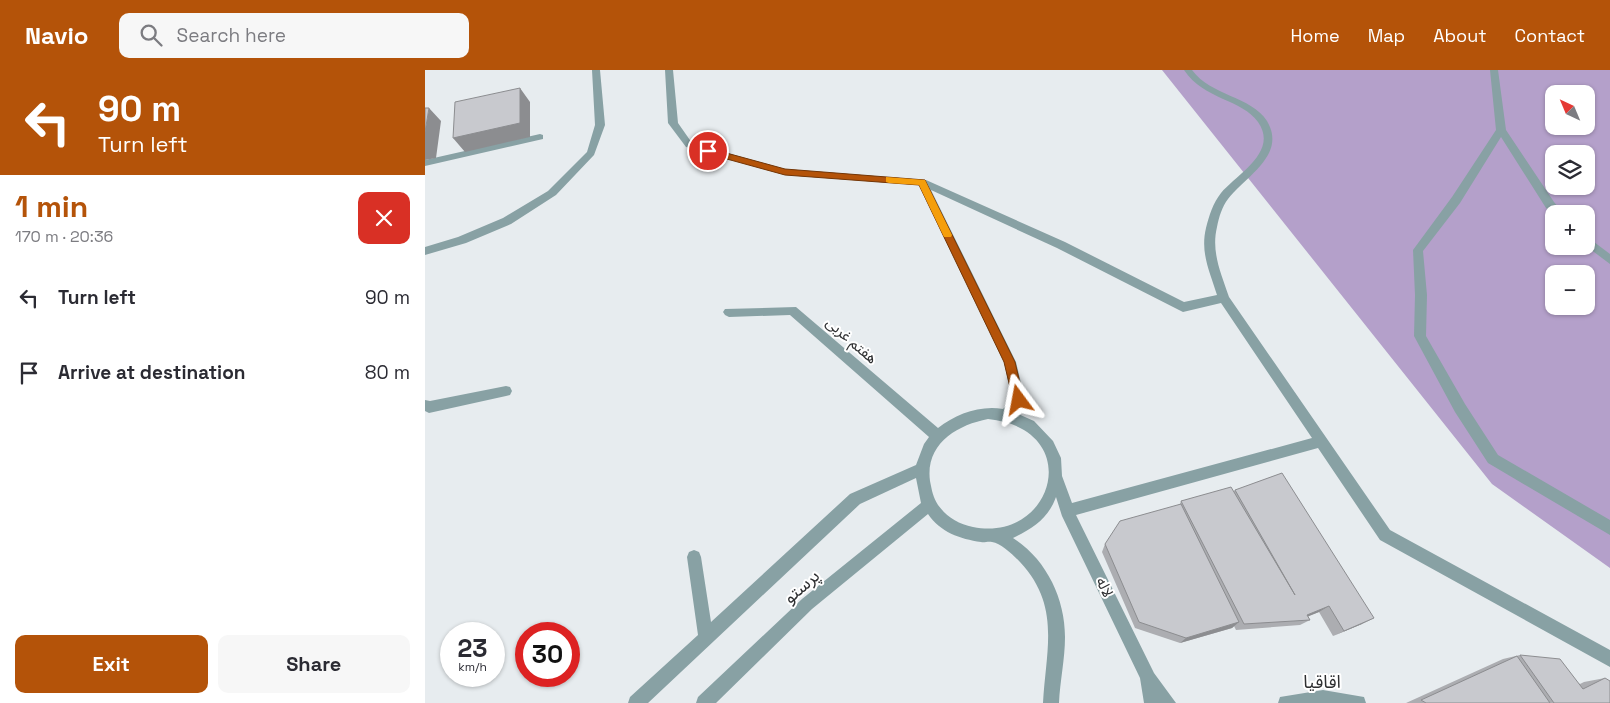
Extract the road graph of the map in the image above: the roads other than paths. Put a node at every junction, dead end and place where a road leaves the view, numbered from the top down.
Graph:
1 (596, 70) edge
2 (669, 70) edge
3 (1189, 70) edge
4 (1493, 70) edge
5 (1501, 130) junction
6 (540, 137) dead end
7 (425, 164) edge
8 (922, 182) junction
9 (1550, 205) edge
10 (1595, 248) edge
11 (425, 251) edge
12 (1610, 260) edge
13 (1224, 298) junction
14 (729, 312) dead end
15 (507, 391) dead end
16 (425, 405) edge
17 (1007, 415) junction
18 (938, 436) junction
19 (1322, 441) junction
20 (922, 469) junction
21 (1057, 472) junction
22 (929, 505) junction
23 (1067, 511) junction
24 (1610, 528) edge
25 (996, 536) junction
26 (694, 558) dead end
27 (706, 637) junction
28 (1610, 659) edge
29 (1148, 677) junction
30 (636, 703) edge
31 (704, 703) edge
32 (1051, 703) edge
33 (1152, 703) edge
34 (1168, 703) edge
35 (1286, 703) edge
36 (1358, 703) edge

1 - 11 street
2 - 8 street
3 - 13 street
4 - 5 street
5 - 9 street
5 - 24 street
6 - 7 street
8 - 13 street
8 - 17 street
10 - 12 street
13 - 19 street
14 - 18 street, هفتم غربی
15 - 16 street
17 - 18 street
17 - 21 street
18 - 20 street
19 - 23 street
19 - 28 street
20 - 22 street
20 - 27 street
21 - 23 street, لاله
21 - 25 street
22 - 25 street
22 - 31 street, پرستو
23 - 29 street, لاله
25 - 32 street
26 - 27 street
27 - 30 street
29 - 33 street, لاله
29 - 34 street
35 - 36 street, اقاقیا

